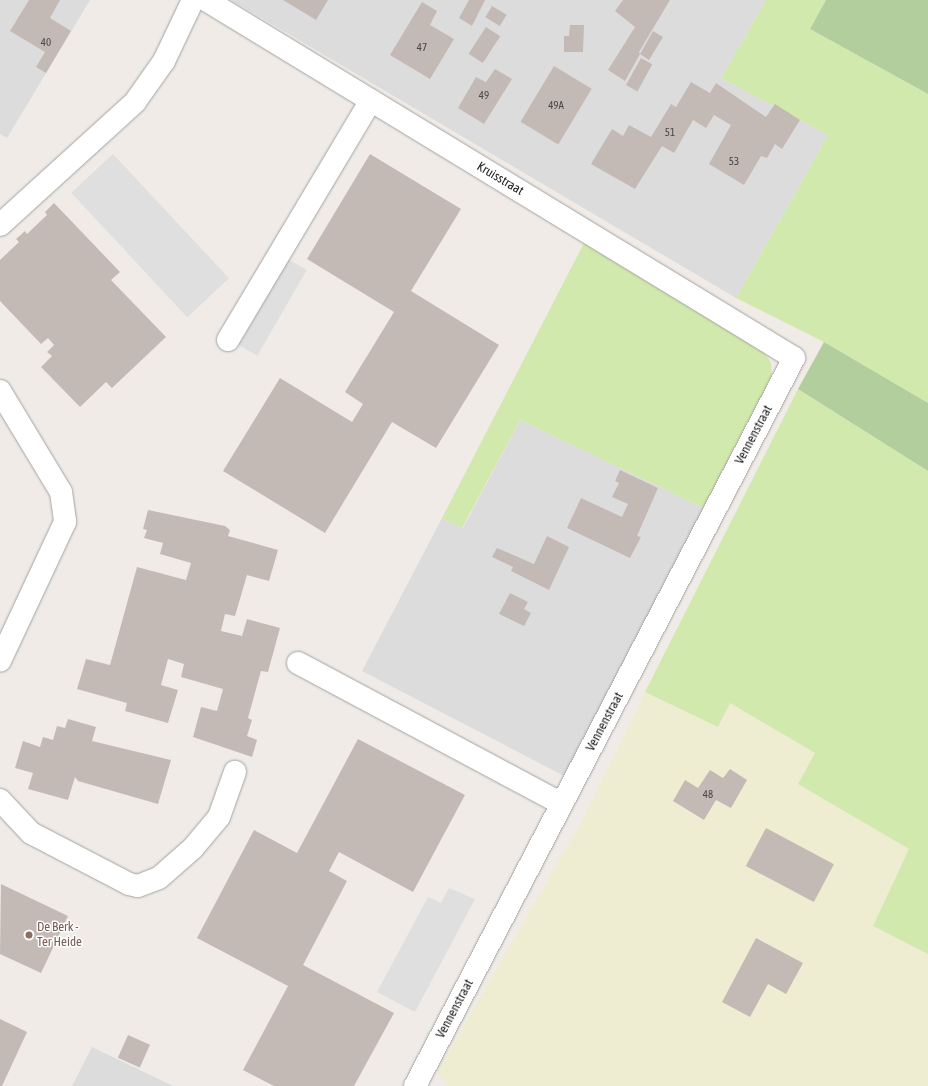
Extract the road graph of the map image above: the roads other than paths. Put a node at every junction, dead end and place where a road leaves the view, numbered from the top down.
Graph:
1 (193, 0) edge
2 (206, 0) edge
3 (371, 100) junction
4 (0, 225) edge
5 (228, 340) dead end
6 (794, 358) joint
7 (0, 391) edge
8 (0, 661) edge
9 (298, 663) dead end
10 (235, 772) dead end
11 (0, 800) edge
12 (562, 804) junction
13 (415, 1086) edge

1 - 4 street
2 - 3 street, Kruisstraat
3 - 5 street
3 - 6 street, Kruisstraat
6 - 12 street, Vennenstraat
7 - 8 street
9 - 12 street
10 - 11 street
12 - 13 street, Vennenstraat

